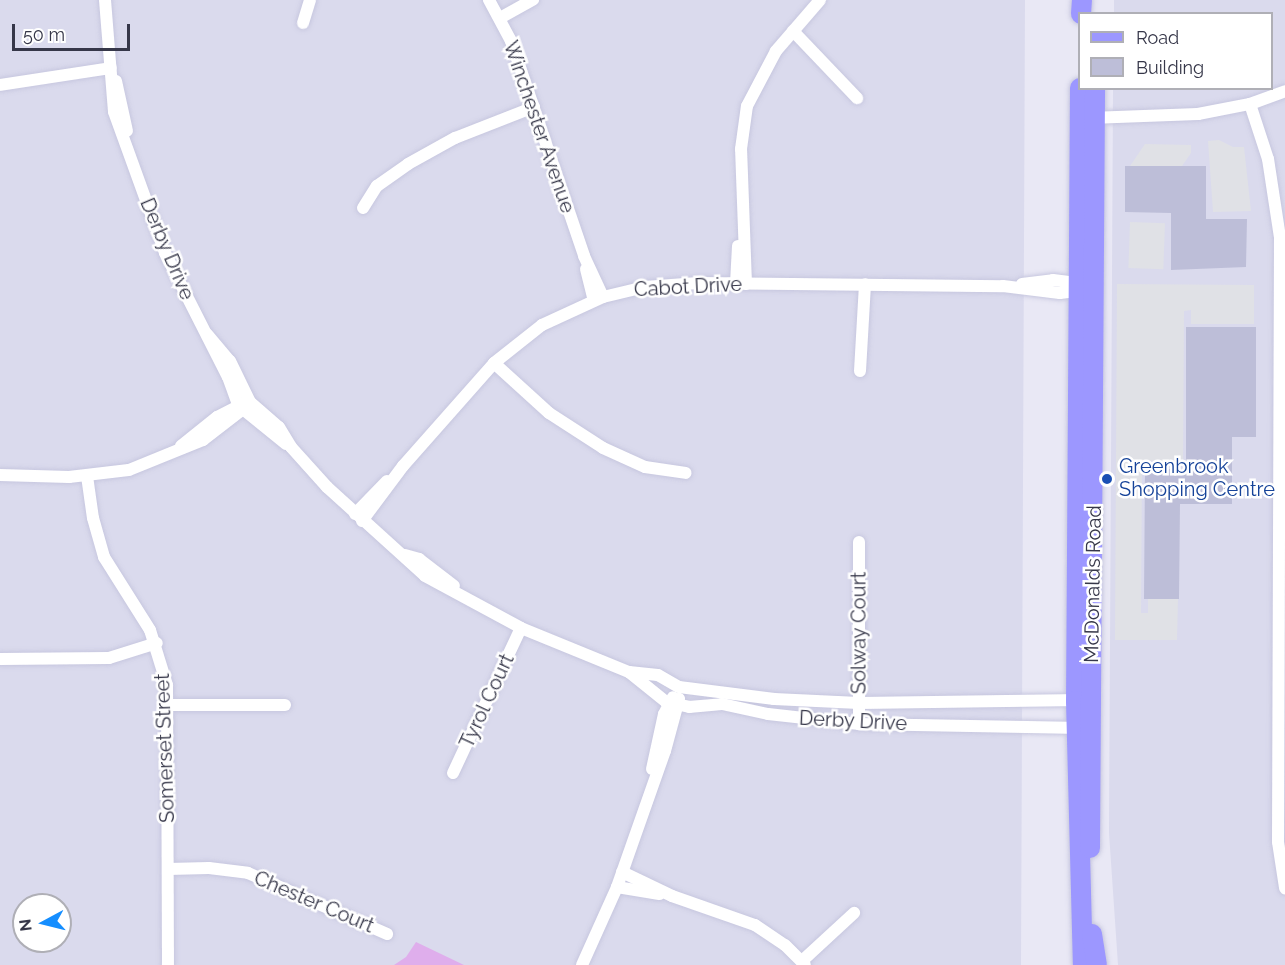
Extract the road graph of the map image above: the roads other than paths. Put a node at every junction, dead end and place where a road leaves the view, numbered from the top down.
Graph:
1 (105, 0) edge
2 (310, 0) edge
3 (489, 0) edge
4 (533, 0) edge
5 (820, 0) edge
6 (500, 18) junction
7 (303, 23) dead end
8 (793, 31) junction
9 (111, 68) junction
10 (0, 86) edge
11 (1081, 90) edge
12 (1095, 90) edge
13 (1285, 91) edge
14 (857, 98) dead end
15 (1250, 104) junction
16 (534, 107) junction
17 (1088, 118) junction
18 (363, 208) dead end
19 (1282, 237) edge
20 (741, 284) junction
21 (865, 284) junction
22 (1084, 287) junction
23 (598, 298) junction
24 (207, 334) junction
25 (494, 363) junction
26 (860, 371) dead end
27 (250, 402) junction
28 (240, 409) junction
29 (291, 447) junction
30 (686, 473) dead end
31 (0, 475) edge
32 (87, 476) junction
33 (359, 517) junction
34 (859, 542) dead end
35 (1282, 546) edge
36 (521, 628) junction
37 (157, 643) junction
38 (0, 659) edge
39 (629, 672) junction
40 (679, 687) junction
41 (1084, 700) junction
42 (859, 704) junction
43 (168, 705) junction
44 (285, 705) dead end
45 (674, 705) junction
46 (859, 724) junction
47 (1084, 728) junction
48 (453, 773) dead end
49 (168, 869) junction
50 (622, 872) junction
51 (1087, 886) junction
52 (617, 887) junction
53 (1285, 888) edge
54 (672, 896) junction
55 (855, 913) dead end
56 (387, 934) dead end
57 (1083, 935) junction
58 (803, 963) edge
59 (168, 965) edge
60 (582, 965) edge
61 (1083, 965) edge
62 (1097, 965) edge

1 - 9 street, Derby Drive
2 - 7 street
3 - 6 street, Winchester Avenue
4 - 6 street
5 - 8 street
6 - 16 street, Winchester Avenue
8 - 14 street
8 - 20 street
9 - 10 street
9 - 24 street, Derby Drive
11 - 17 main road, McDonalds Road
12 - 17 main road, McDonalds Road
13 - 15 street
15 - 17 street
15 - 19 street
16 - 18 street
16 - 23 street, Winchester Avenue
17 - 22 main road, McDonalds Road
19 - 35 street
20 - 21 street, Cabot Drive
20 - 23 street, Cabot Drive
21 - 22 street, Cabot Drive
21 - 26 street
22 - 41 main road, McDonalds Road
23 - 25 street, Cabot Drive
24 - 27 street, Derby Drive
24 - 28 street, Derby Drive
25 - 30 street
25 - 33 street, Cabot Drive
27 - 28 street
27 - 29 street, Derby Drive
28 - 29 street, Derby Drive
28 - 32 street
29 - 33 street, Derby Drive
31 - 32 street
32 - 37 street, Somerset Street
33 - 36 street, Derby Drive
34 - 42 street, Solway Court
35 - 53 street
36 - 39 street, Derby Drive
36 - 48 street, Tyrol Court
37 - 38 street
37 - 43 street, Somerset Street
39 - 40 street, Derby Drive
39 - 45 street, Derby Drive
40 - 42 street, Derby Drive
40 - 45 street
41 - 42 street, Derby Drive
41 - 47 main road, McDonalds Road
42 - 46 street, Solway Court
43 - 44 street
43 - 49 street, Somerset Street
45 - 46 street, Derby Drive
45 - 50 street
46 - 47 street, Derby Drive
47 - 51 main road, McDonalds Road
47 - 57 main road, McDonalds Road
49 - 56 street, Chester Court
49 - 59 street, Somerset Street
50 - 52 street
50 - 54 street
51 - 57 main road, McDonalds Road
51 - 62 main road
52 - 54 street
52 - 60 street
54 - 58 street
55 - 58 street
57 - 61 main road, McDonalds Road

